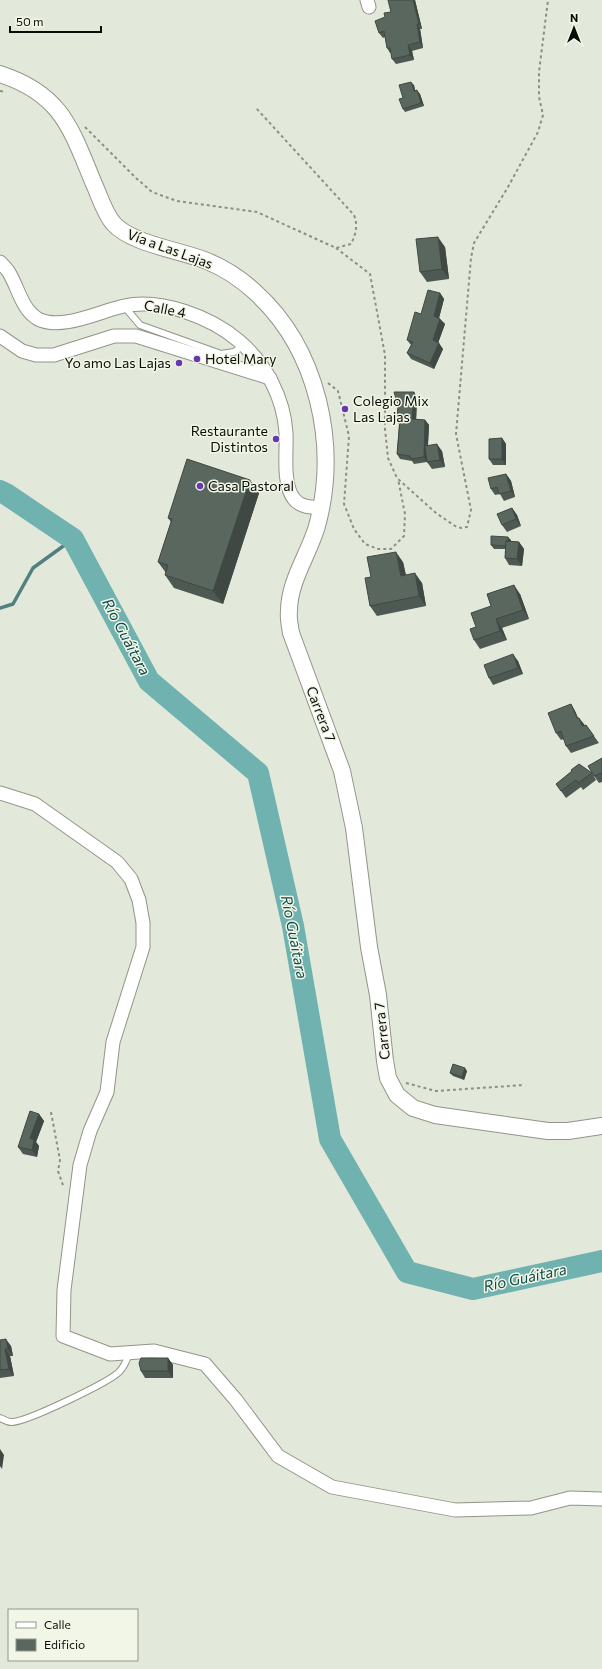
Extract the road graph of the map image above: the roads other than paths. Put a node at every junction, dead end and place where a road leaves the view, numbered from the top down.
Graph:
1 (0, 74) edge
2 (0, 262) edge
3 (124, 306) junction
4 (0, 336) edge
5 (244, 345) junction
6 (270, 378) junction
7 (321, 508) junction
8 (0, 793) edge
9 (602, 1126) edge
10 (129, 1353) junction
11 (0, 1418) edge
12 (602, 1499) edge

1 - 7 street, Vía a Las Lajas
2 - 3 street, Calle 4
3 - 5 street, Calle 4
3 - 5 lane
4 - 6 street
5 - 6 street, Calle 4
6 - 7 street
7 - 9 street, Carrera 7
8 - 10 street
10 - 11 lane
10 - 12 street

